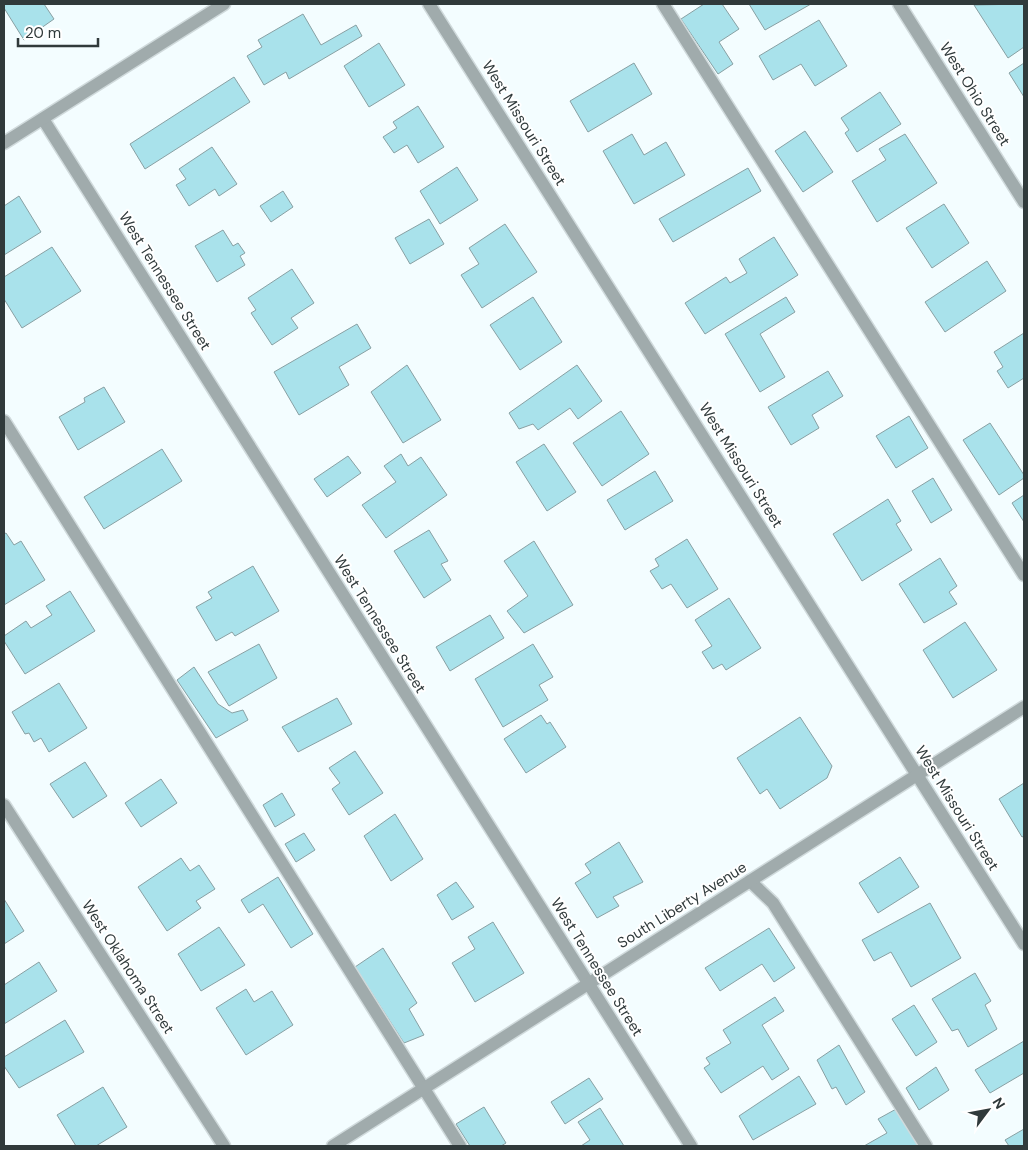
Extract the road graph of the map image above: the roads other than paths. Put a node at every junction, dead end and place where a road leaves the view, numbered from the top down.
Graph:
1 (224, 4) edge
2 (429, 4) edge
3 (663, 4) edge
4 (899, 4) edge
5 (43, 119) junction
6 (4, 143) edge
7 (1024, 202) edge
8 (4, 421) edge
9 (1024, 575) edge
10 (1024, 707) edge
11 (918, 775) junction
12 (4, 804) edge
13 (750, 881) junction
14 (1024, 944) edge
15 (588, 984) junction
16 (423, 1089) junction
17 (224, 1146) edge
18 (333, 1146) edge
19 (460, 1146) edge
20 (691, 1146) edge
21 (926, 1146) edge

1 - 5 street
2 - 11 street, West Missouri Street
3 - 9 street
4 - 7 street, West Ohio Street
5 - 6 street
5 - 15 street, West Tennessee Street
8 - 16 street
10 - 11 street, South Liberty Avenue
11 - 13 street, South Liberty Avenue
11 - 14 street, West Missouri Street
12 - 17 street, West Oklahoma Street
13 - 15 street, South Liberty Avenue
13 - 21 street
15 - 16 street, South Liberty Avenue
15 - 20 street, West Tennessee Street
16 - 18 street, South Liberty Avenue
16 - 19 street

